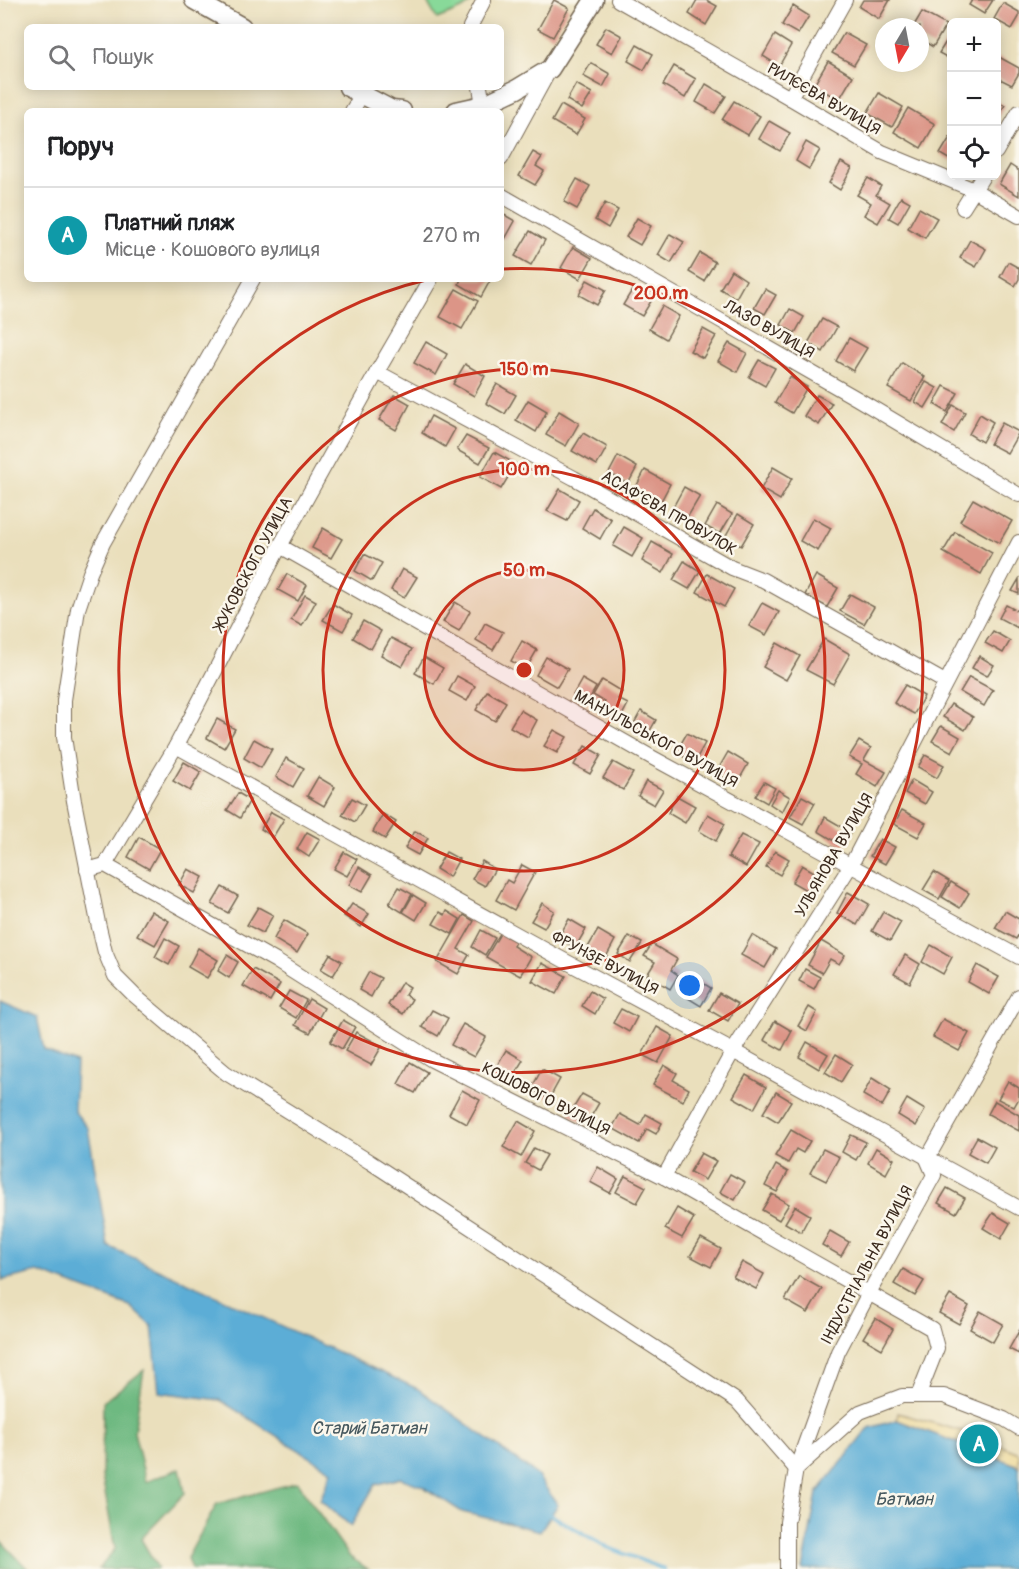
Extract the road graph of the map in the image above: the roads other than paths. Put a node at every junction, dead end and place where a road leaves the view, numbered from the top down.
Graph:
1 (194, 0) edge
2 (484, 0) edge
3 (594, 0) edge
4 (618, 0) edge
5 (845, 0) edge
6 (237, 24) edge
7 (472, 24) edge
8 (550, 69) junction
9 (355, 91) edge
10 (482, 96) edge
11 (790, 98) junction
12 (352, 108) edge
13 (388, 108) edge
14 (461, 108) edge
15 (1019, 112) edge
16 (1001, 143) edge
17 (504, 153) edge
18 (980, 180) edge
19 (974, 190) junction
20 (504, 197) edge
21 (963, 208) dead end
22 (1019, 216) edge
23 (251, 282) edge
24 (429, 282) edge
25 (377, 372) junction
26 (1019, 495) edge
27 (1019, 542) edge
28 (280, 546) junction
29 (945, 682) junction
30 (176, 746) junction
31 (105, 865) junction
32 (851, 865) junction
33 (87, 870) junction
34 (1019, 957) edge
35 (1019, 996) edge
36 (733, 1051) junction
37 (927, 1159) junction
38 (664, 1177) junction
39 (1019, 1208) edge
40 (869, 1293) junction
41 (918, 1396) junction
42 (1019, 1428) edge
43 (796, 1469) junction
44 (787, 1569) edge

1 - 6 street
2 - 7 street
3 - 8 street
4 - 11 street, РИЛЄЄВА ВУЛИЦЯ
5 - 11 street
8 - 10 street
8 - 17 street
9 - 12 street
9 - 13 street
10 - 14 street
11 - 19 street, РИЛЄЄВА ВУЛИЦЯ
15 - 16 street
18 - 19 street
19 - 21 street
19 - 22 street, РИЛЄЄВА ВУЛИЦЯ
20 - 26 street, ЛАЗО ВУЛИЦЯ
23 - 33 street
24 - 25 street, ЖУКОВСКОГО УЛИЦА
25 - 28 street, ЖУКОВСКОГО УЛИЦА
25 - 29 street, АСАФ’ЄВА ПРОВУЛОК
27 - 29 street, УЛЬЯНОВА ВУЛИЦЯ
28 - 30 street, ЖУКОВСКОГО УЛИЦА
28 - 32 street, МАНУІЛЬСЬКОГО ВУЛИЦЯ
29 - 32 street, УЛЬЯНОВА ВУЛИЦЯ
30 - 31 street, ЖУКОВСКОГО УЛИЦА
30 - 36 street, ФРУНЗЕ ВУЛИЦЯ
31 - 33 street
31 - 38 street, КОШОВОГО ВУЛИЦЯ
32 - 34 street, МАНУІЛЬСЬКОГО ВУЛИЦЯ
32 - 36 street, УЛЬЯНОВА ВУЛИЦЯ
33 - 43 street
35 - 37 street
36 - 37 street, ФРУНЗЕ ВУЛИЦЯ
36 - 38 street, УЛЬЯНОВА ВУЛИЦЯ
37 - 39 street, ФРУНЗЕ ВУЛИЦЯ
37 - 40 street, ІНДУСТРІАЛЬНА ВУЛИЦЯ
38 - 40 street, КОШОВОГО ВУЛИЦЯ
40 - 41 street, КОШОВОГО ВУЛИЦЯ
40 - 43 street, ІНДУСТРІАЛЬНА ВУЛИЦЯ
41 - 42 street
41 - 43 street
43 - 44 street, ІНДУСТРІАЛЬНА ВУЛИЦЯ

